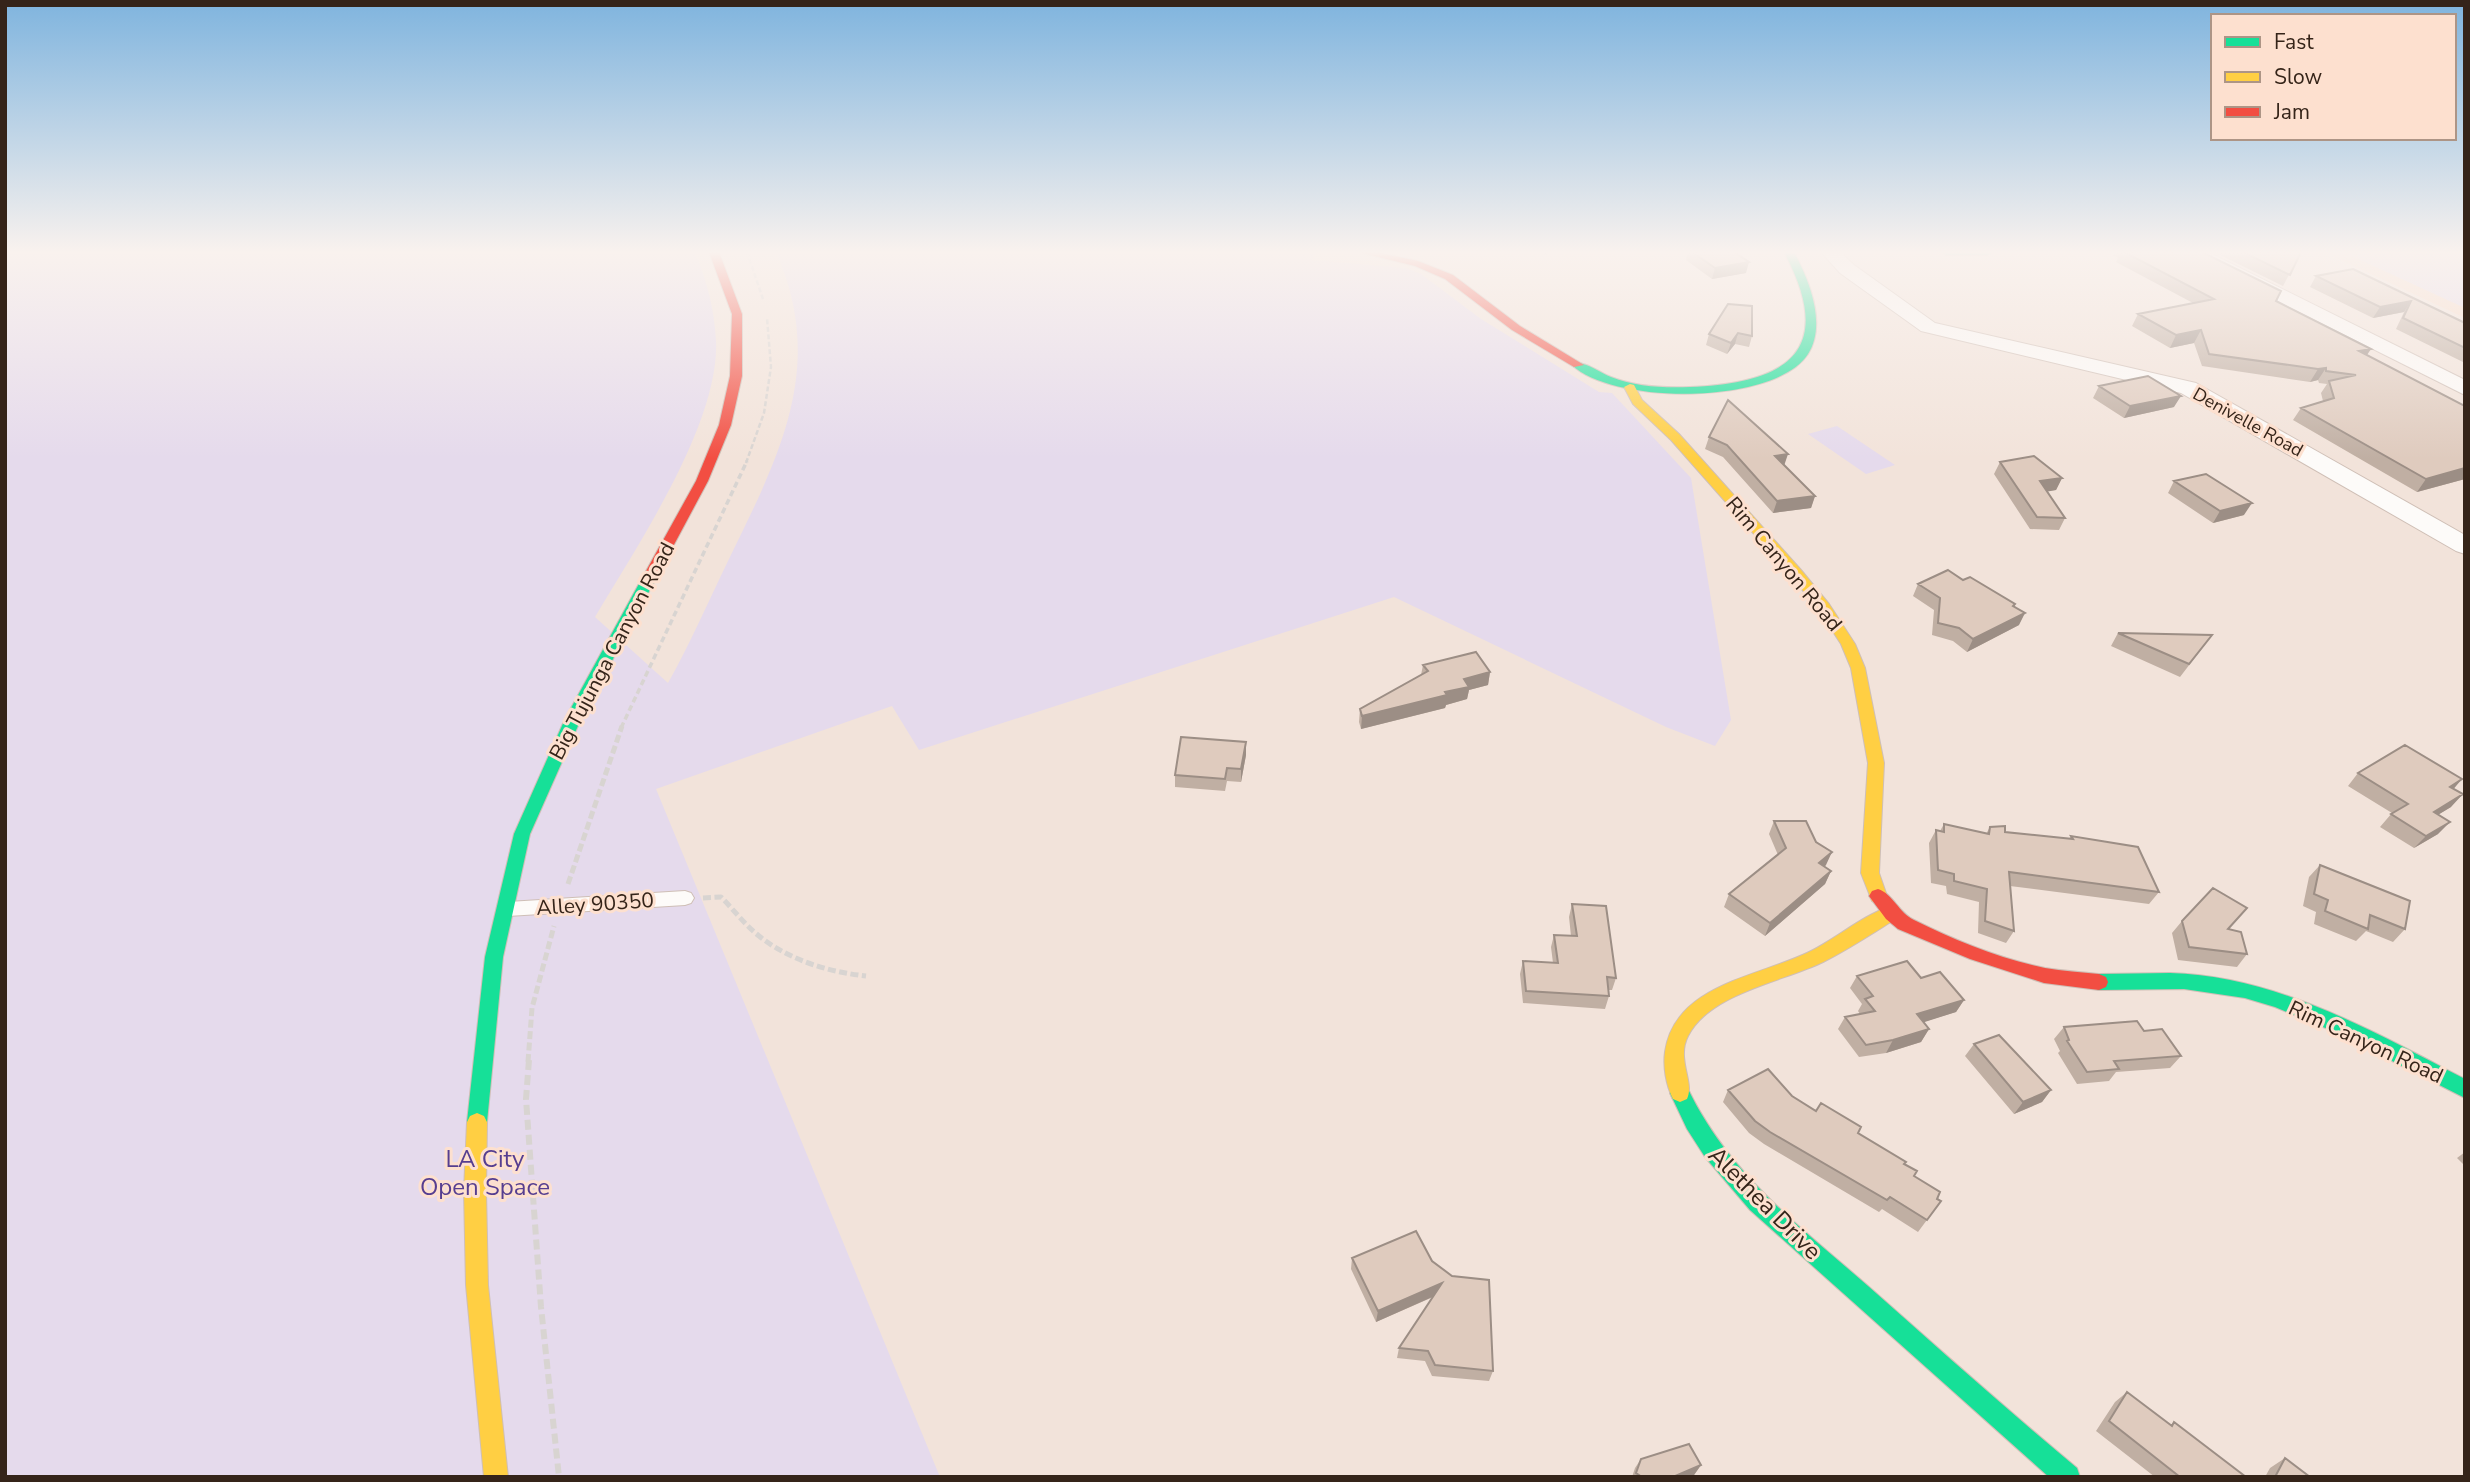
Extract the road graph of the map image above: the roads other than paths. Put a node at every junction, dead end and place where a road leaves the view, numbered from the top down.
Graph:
1 (737, 321) edge
2 (1507, 321) edge
3 (1807, 321) edge
4 (1920, 321) edge
5 (2332, 321) edge
6 (1630, 387) junction
7 (2465, 388) edge
8 (2465, 546) edge
9 (685, 898) road end
10 (505, 909) junction
11 (1891, 913) junction
12 (2465, 1089) edge
13 (496, 1477) edge
14 (2068, 1477) edge

1 - 10 street, Big Tujunga Canyon Road
2 - 6 street
3 - 6 street
4 - 8 street, Denivelle Road
5 - 7 street
6 - 11 street, Rim Canyon Road
9 - 10 lane, Alley 90350
10 - 13 street, Big Tujunga Canyon Road
11 - 12 street, Rim Canyon Road
11 - 14 street, Alethea Drive

